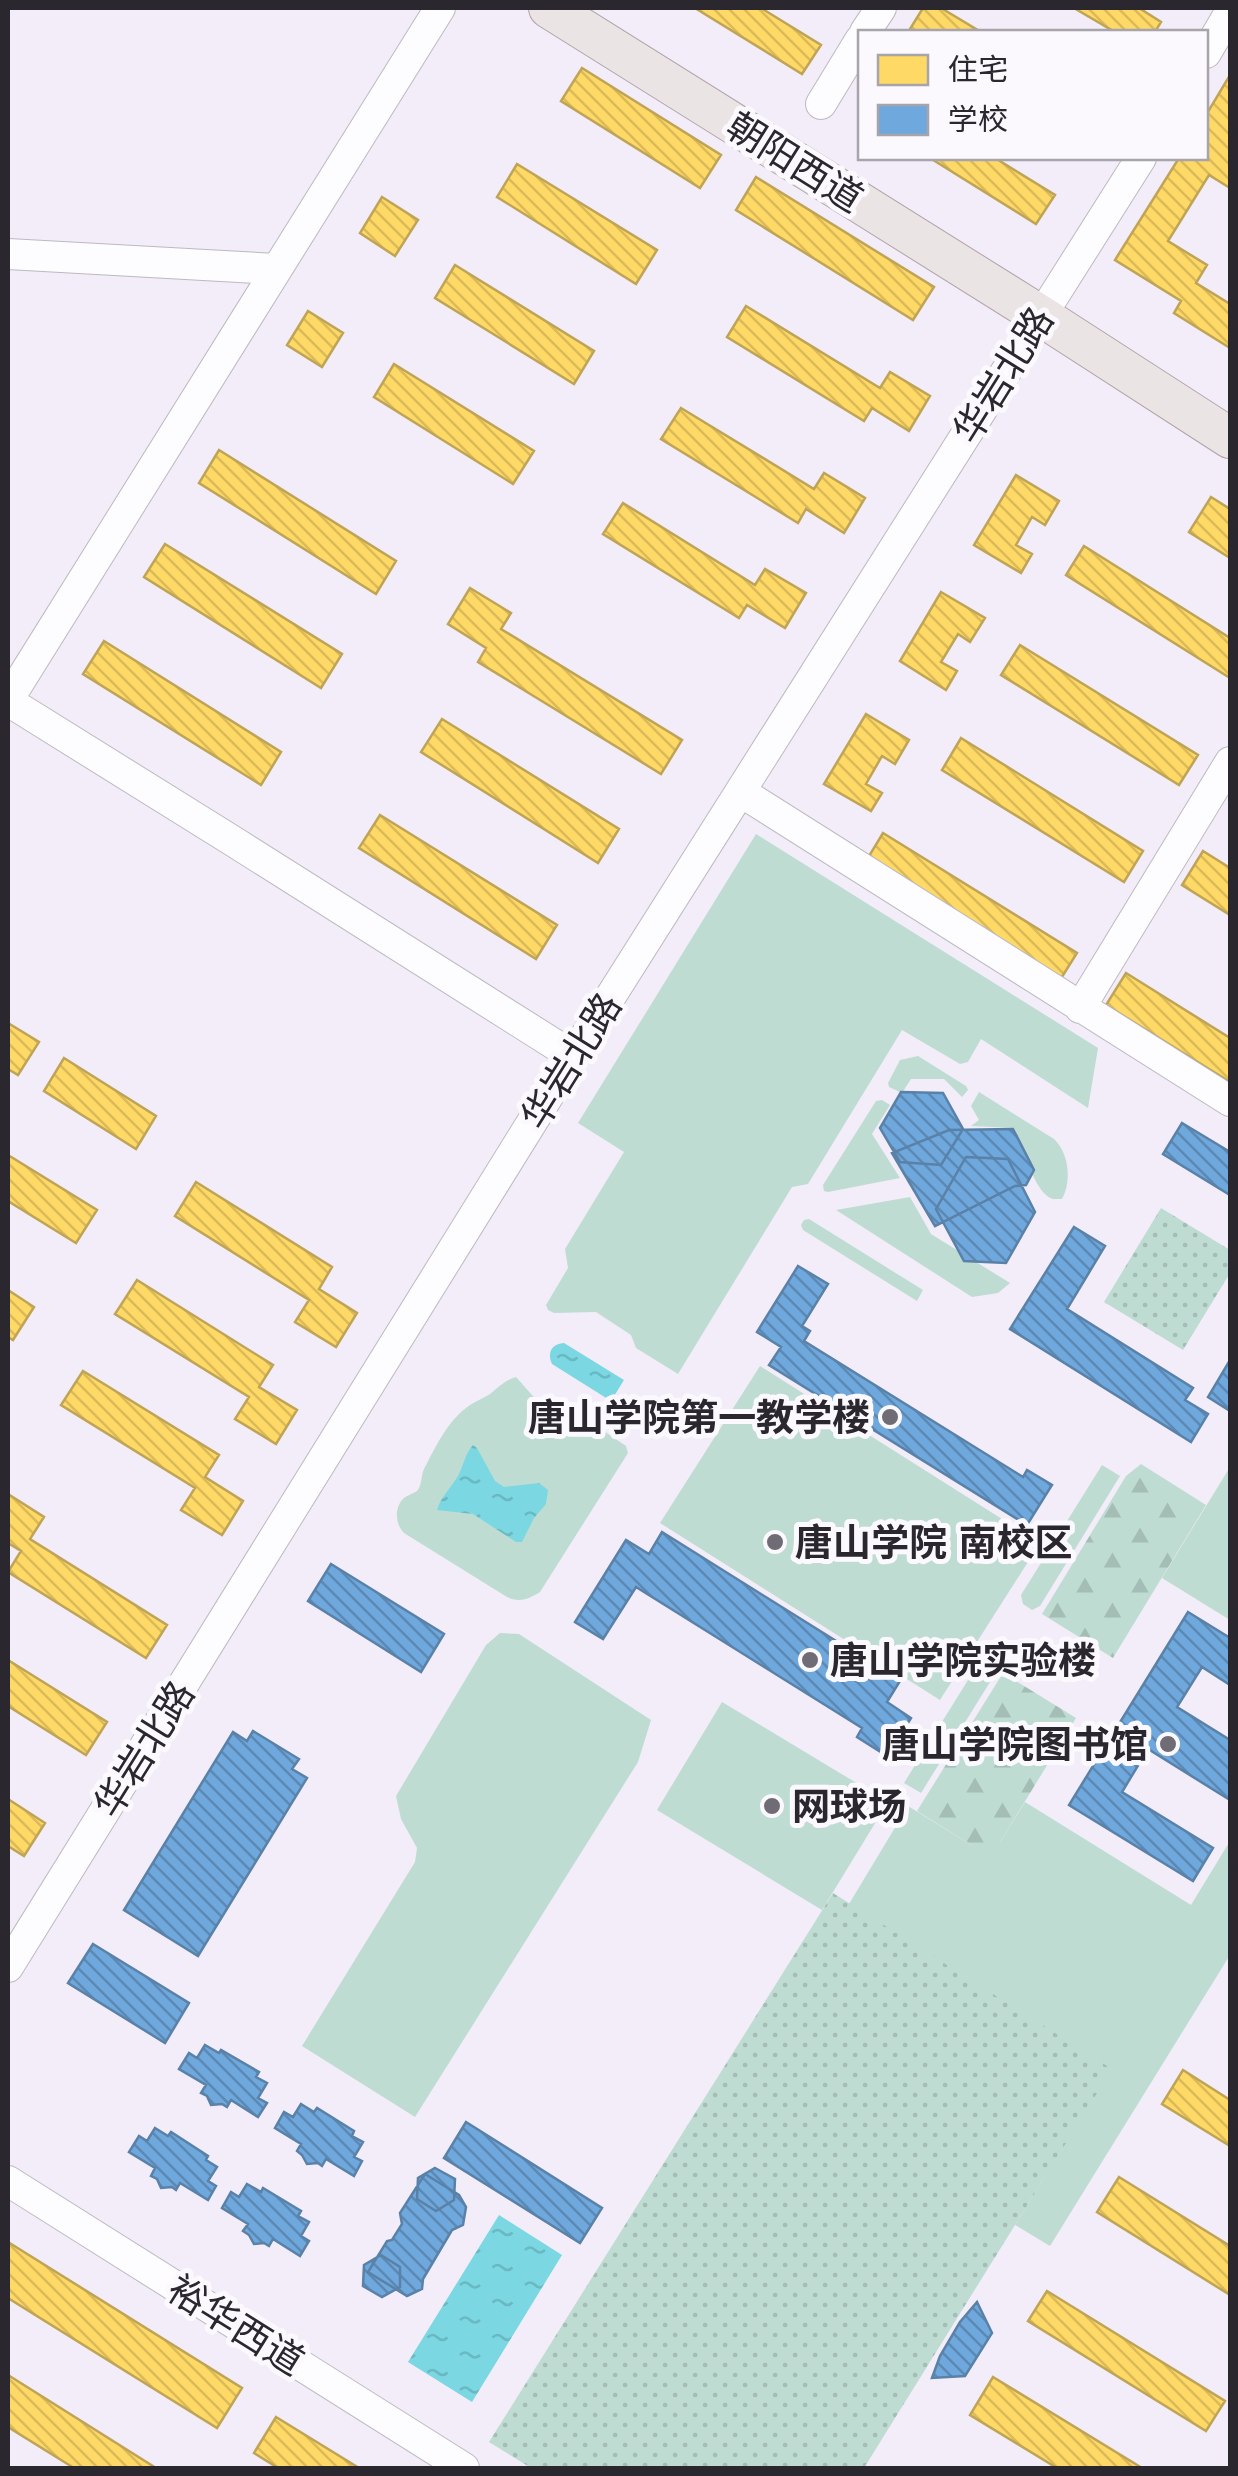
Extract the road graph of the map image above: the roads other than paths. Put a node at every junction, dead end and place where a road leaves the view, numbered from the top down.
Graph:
1 (440, 8) edge
2 (548, 8) edge
3 (881, 8) edge
4 (1230, 12) edge
5 (867, 30) edge
6 (858, 43) edge
7 (1208, 50) edge
8 (821, 104) dead end
9 (1139, 160) edge
10 (8, 254) edge
11 (276, 270) junction
12 (1041, 316) junction
13 (1220, 424) edge
14 (8, 701) edge
15 (1230, 762) edge
16 (741, 792) junction
17 (1080, 1008) junction
18 (573, 1056) junction
19 (1230, 1101) edge
20 (8, 1967) edge
21 (8, 2181) edge
22 (464, 2468) edge

1 - 11 street
2 - 12 main road, 朝阳西道
3 - 5 street
4 - 7 street
6 - 8 street
9 - 12 street, 华岩北路
10 - 11 street
11 - 14 street
12 - 13 main road, 朝阳西道
12 - 16 street, 华岩北路
14 - 18 street
15 - 17 street
16 - 17 street
16 - 18 street, 华岩北路
17 - 19 street
18 - 20 street, 华岩北路
21 - 22 street, 裕华西道

